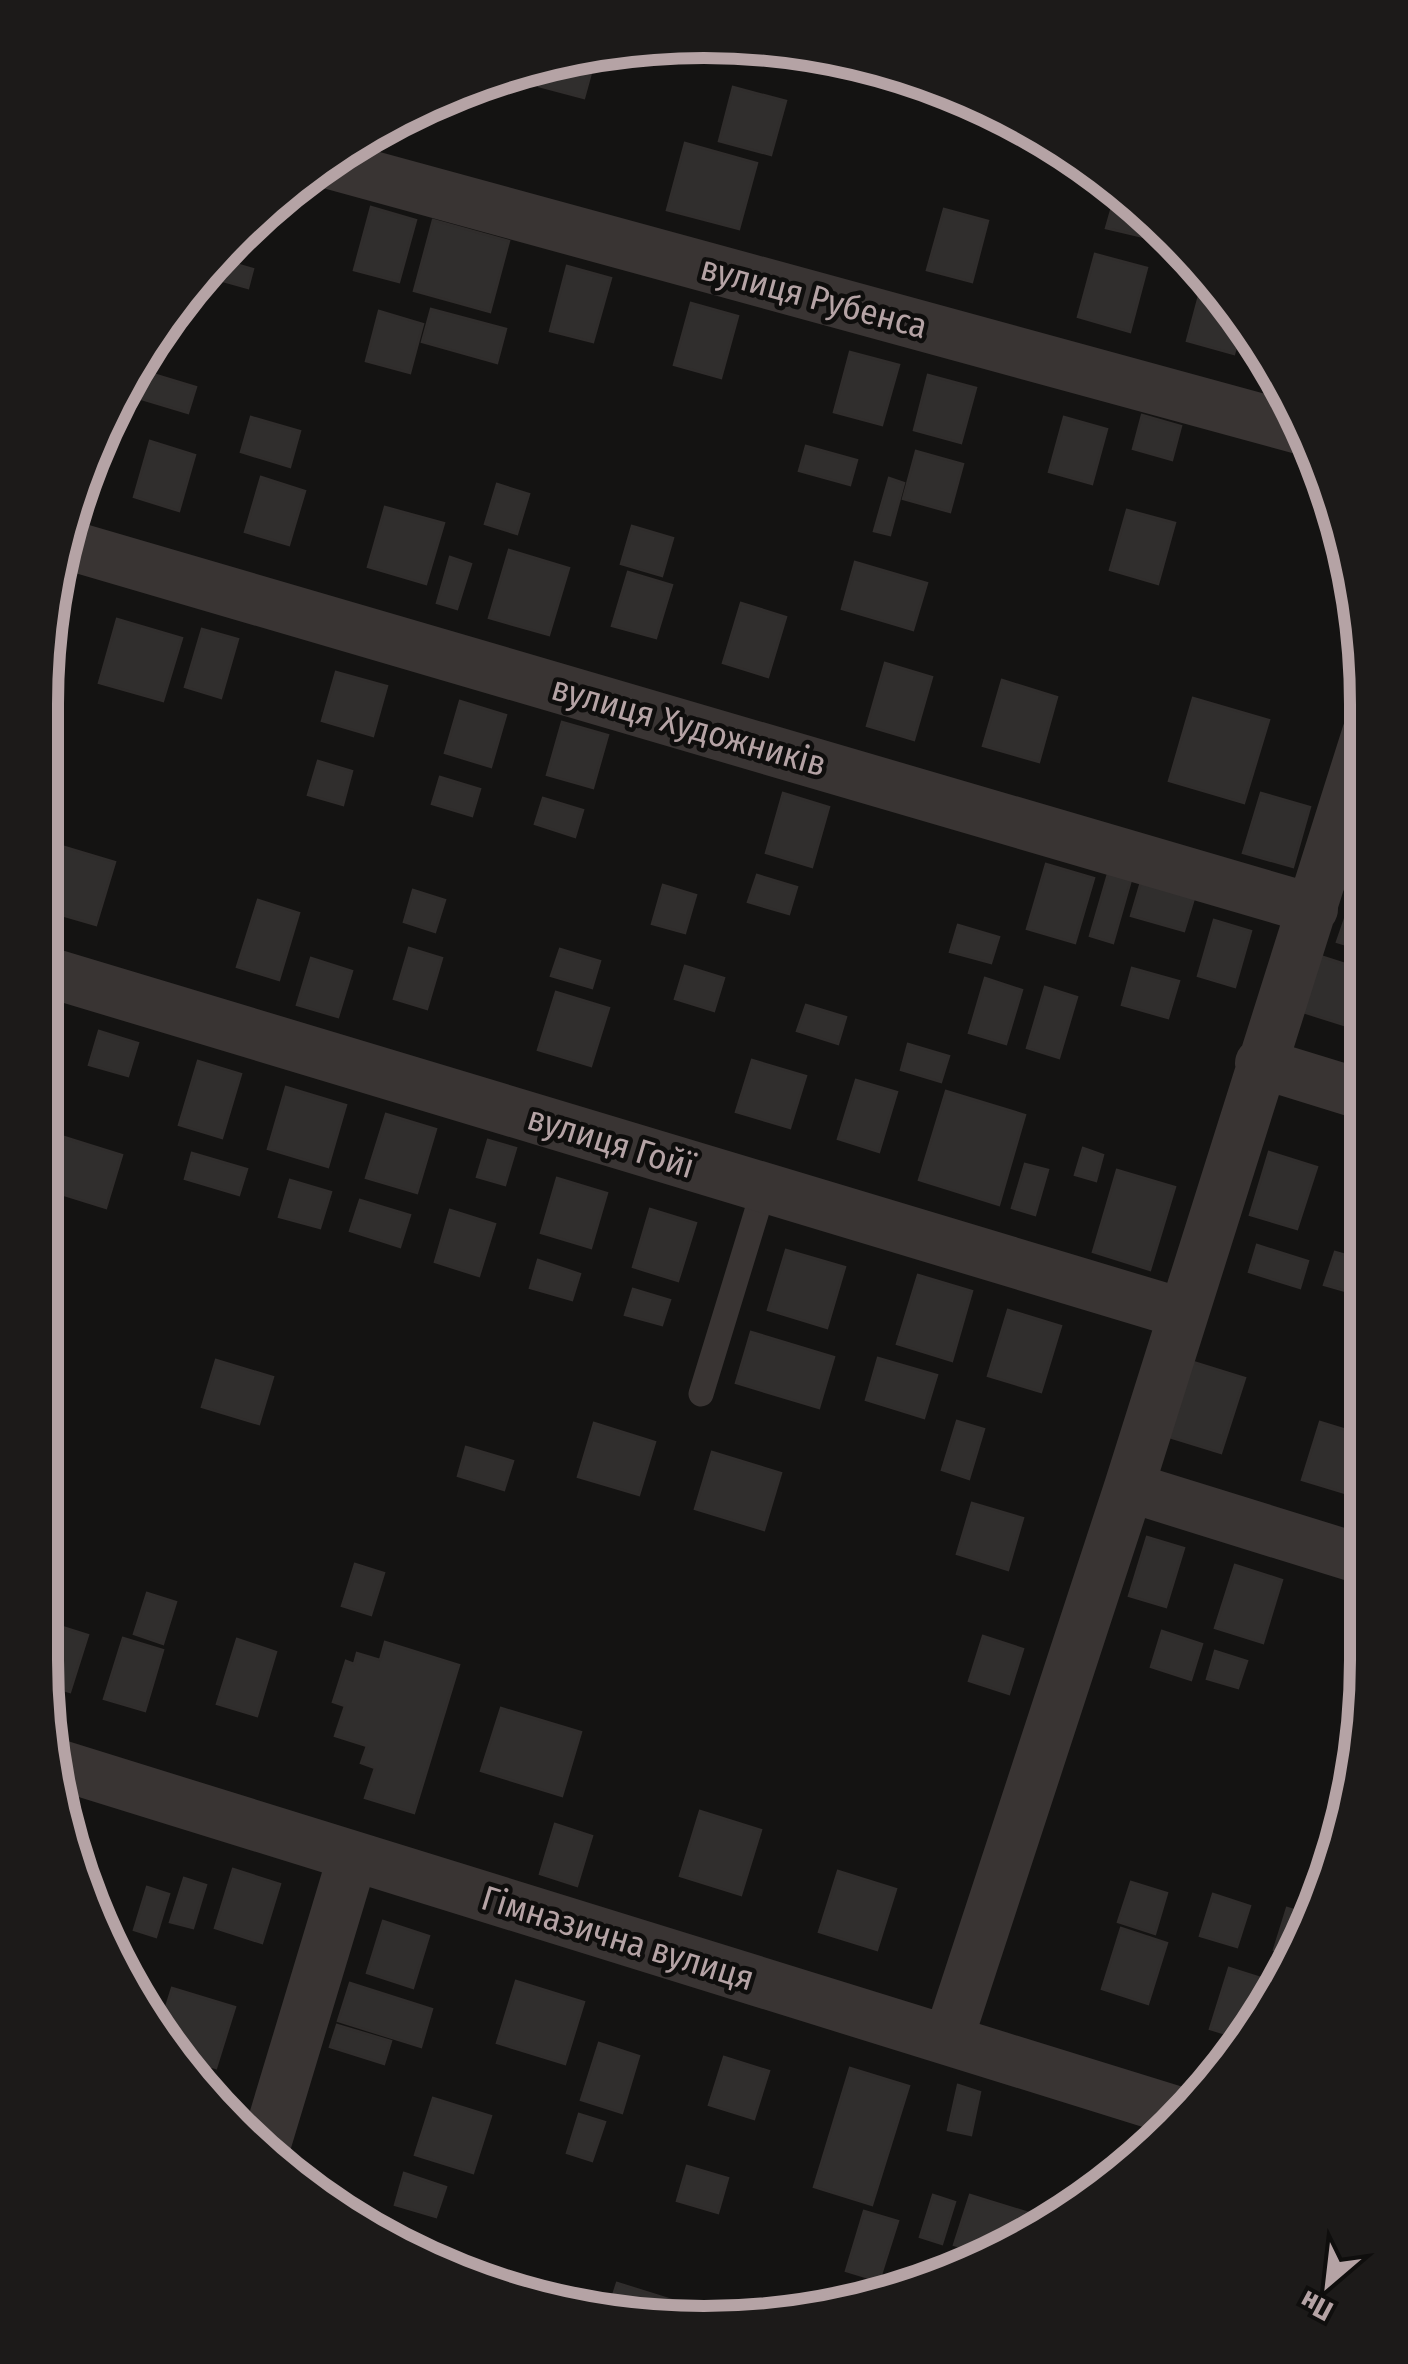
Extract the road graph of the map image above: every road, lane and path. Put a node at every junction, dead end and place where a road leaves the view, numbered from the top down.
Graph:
1 (343, 168) edge
2 (1287, 426) edge
3 (77, 548) edge
4 (1350, 786) edge
5 (1313, 908) junction
6 (58, 975) edge
7 (1260, 1063) junction
8 (1350, 1091) edge
9 (764, 1188) junction
10 (1181, 1313) junction
11 (702, 1394) dead end
12 (1129, 1487) junction
13 (1350, 1556) edge
14 (67, 1767) edge
15 (353, 1856) junction
16 (948, 2040) junction
17 (1168, 2109) edge
18 (268, 2137) edge

1 - 2 street, вулиця Рубенса
3 - 5 street, вулиця Художників
4 - 5 street
5 - 7 street
6 - 9 street, вулиця Гойї
7 - 8 street
7 - 10 street
9 - 10 street, вулиця Гойї
9 - 11 lane
10 - 12 street
12 - 13 street
12 - 16 street
14 - 15 street, Гімназична вулиця
15 - 16 street, Гімназична вулиця
15 - 18 street
16 - 17 street, Гімназична вулиця

